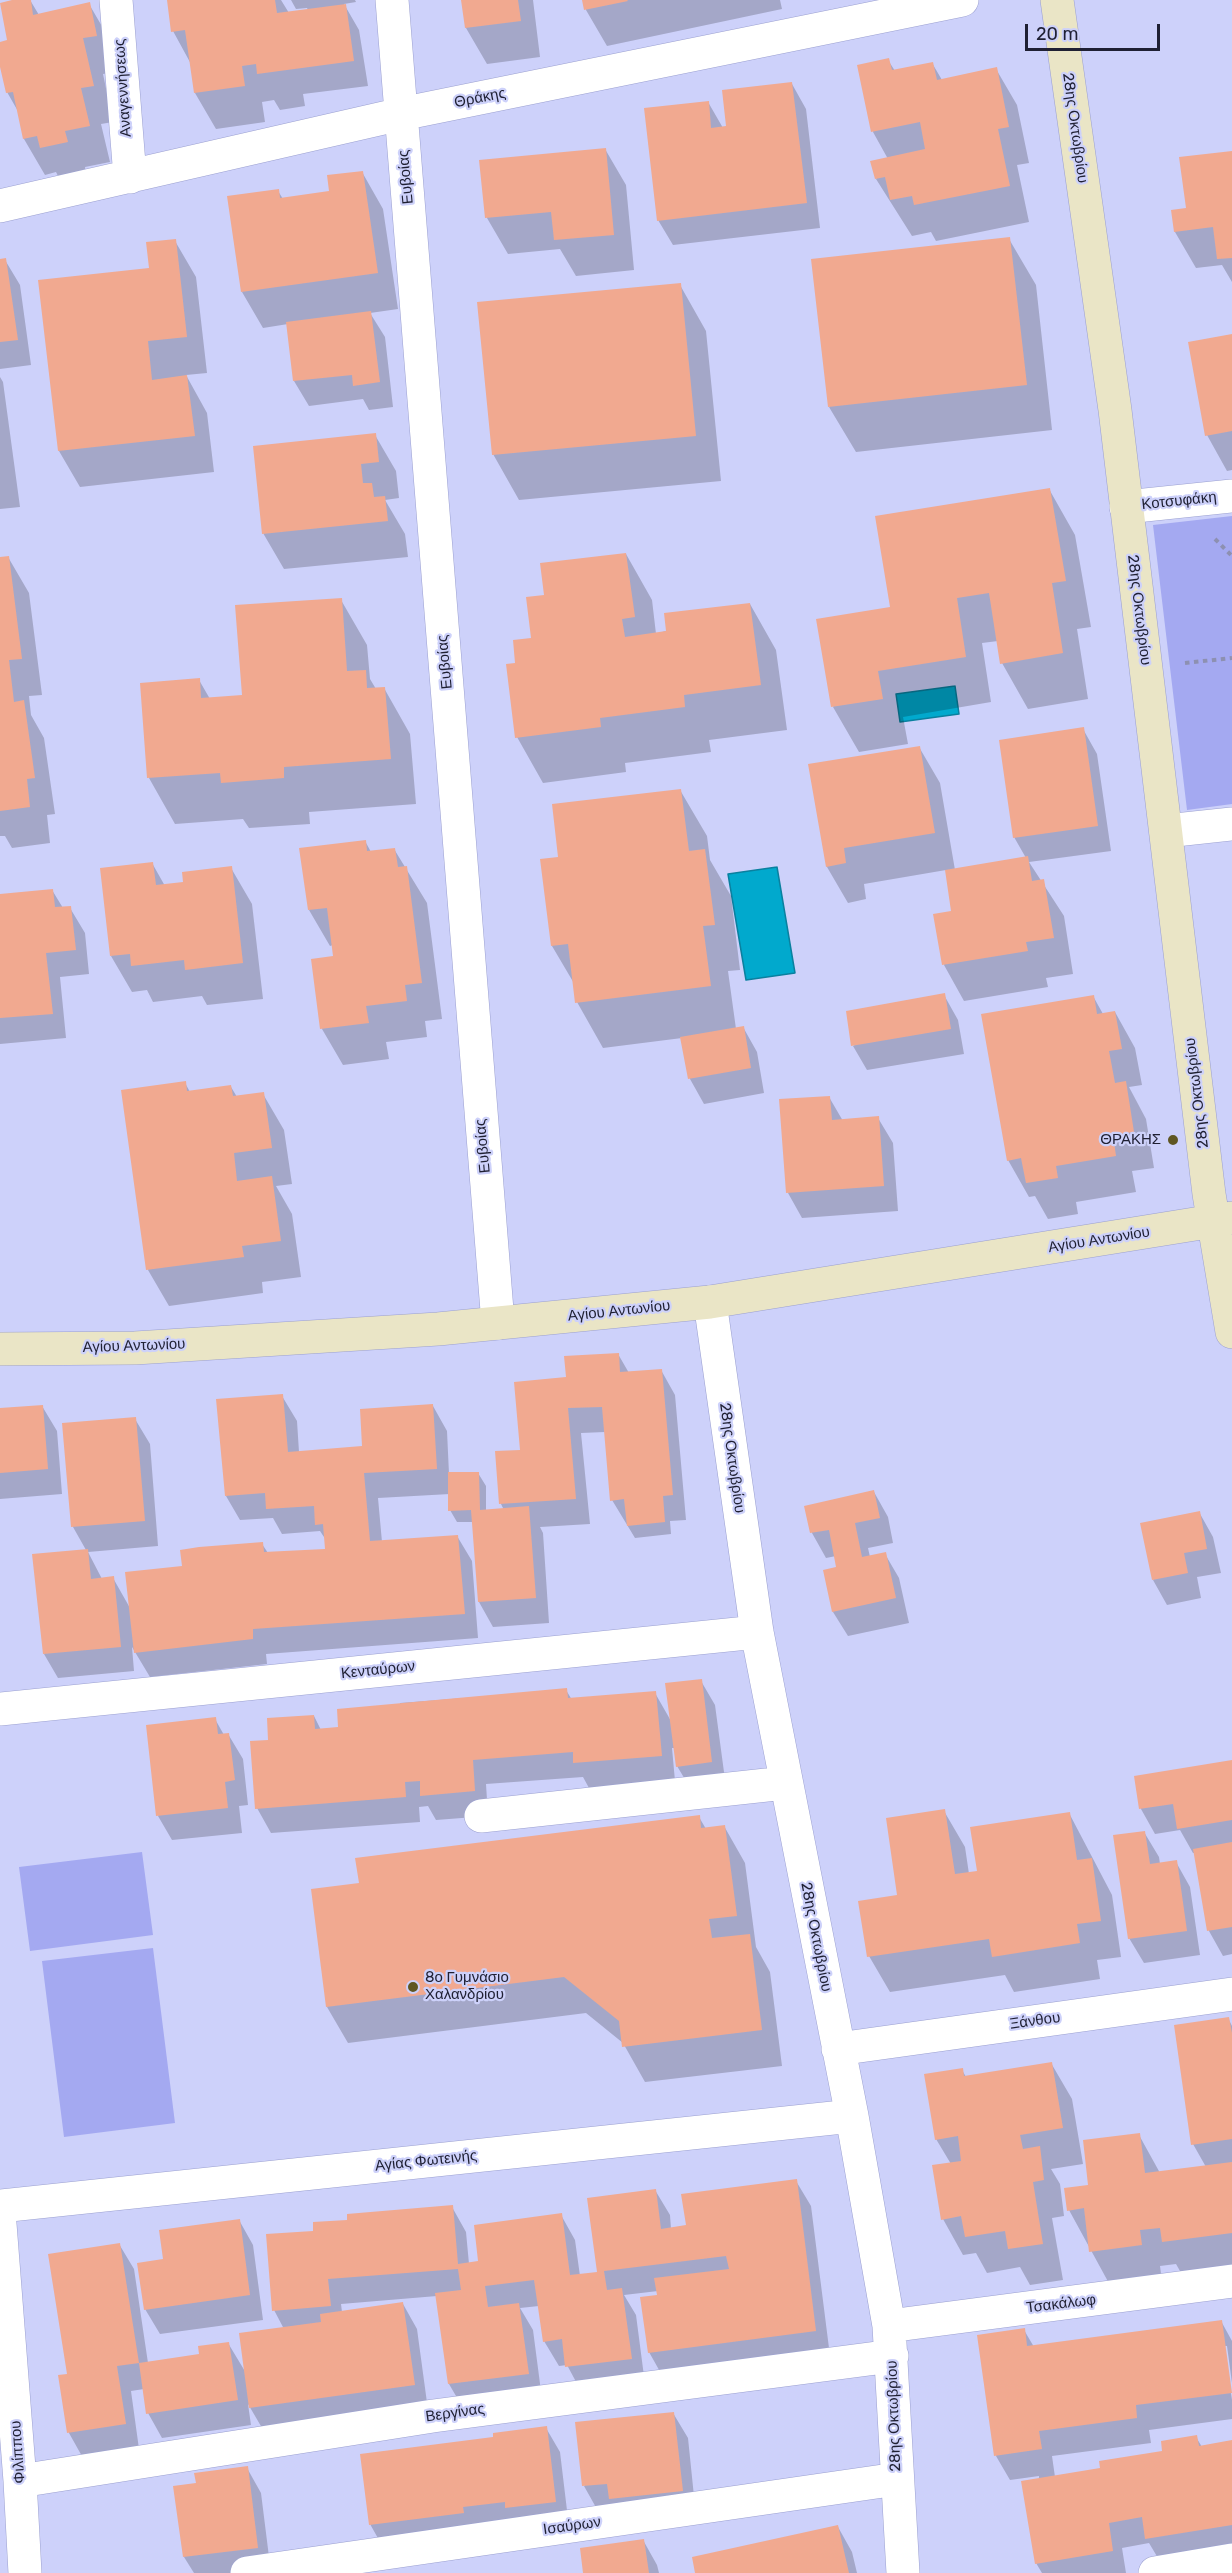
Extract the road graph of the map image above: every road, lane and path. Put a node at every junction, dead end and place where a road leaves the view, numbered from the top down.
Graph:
1 (116, 0) edge
2 (392, 0) edge
3 (962, 0) edge
4 (1057, 0) edge
5 (401, 114) junction
6 (130, 177) junction
7 (0, 206) edge
8 (1232, 496) edge
9 (1126, 507) junction
10 (1232, 824) edge
11 (1166, 831) junction
12 (1223, 1220) edge
13 (710, 1302) junction
14 (498, 1323) junction
15 (1232, 1332) edge
16 (0, 1349) edge
17 (757, 1632) junction
18 (0, 1709) edge
19 (785, 1783) junction
20 (481, 1816) dead end
21 (1232, 1994) edge
22 (838, 2049) junction
23 (852, 2116) junction
24 (0, 2206) edge
25 (0, 2224) edge
26 (1232, 2281) edge
27 (891, 2341) junction
28 (897, 2479) junction
29 (20, 2481) junction
30 (1232, 2560) edge
31 (365, 2565) edge
32 (25, 2573) edge
33 (247, 2573) edge
34 (903, 2573) edge
35 (1155, 2573) edge

1 - 6 street, Αναγεννήσεως
2 - 5 street, Ευβοίας
3 - 5 street, Θράκης
4 - 9 street, 28ης Οκτωβρίου
5 - 6 street, Θράκης
5 - 14 street, Ευβοίας
6 - 7 street, Θράκης
8 - 9 street, Κοτσυφάκη
9 - 11 street, 28ης Οκτωβρίου
10 - 11 street
11 - 12 street, 28ης Οκτωβρίου
12 - 13 street, Αγίου Αντωνίου
12 - 15 street, 28ης Οκτωβρίου
13 - 14 street, Αγίου Αντωνίου
13 - 17 street, 28ης Οκτωβρίου
14 - 16 street, Αγίου Αντωνίου
17 - 18 street, Κενταύρων
17 - 19 street, 28ης Οκτωβρίου
19 - 20 street
19 - 22 street, 28ης Οκτωβρίου
21 - 22 street, Ξάνθου
22 - 23 street, 28ης Οκτωβρίου
23 - 24 street, Αγίας Φωτεινής
23 - 27 street, 28ης Οκτωβρίου
25 - 29 street, Φιλίππου
26 - 27 street, Τσακάλωφ
27 - 28 street, 28ης Οκτωβρίου
27 - 29 street, Βεργίνας
28 - 31 street, Ισαύρων
28 - 34 street, 28ης Οκτωβρίου
29 - 32 street, Φιλίππου
30 - 35 street
31 - 33 street, Ισαύρων

